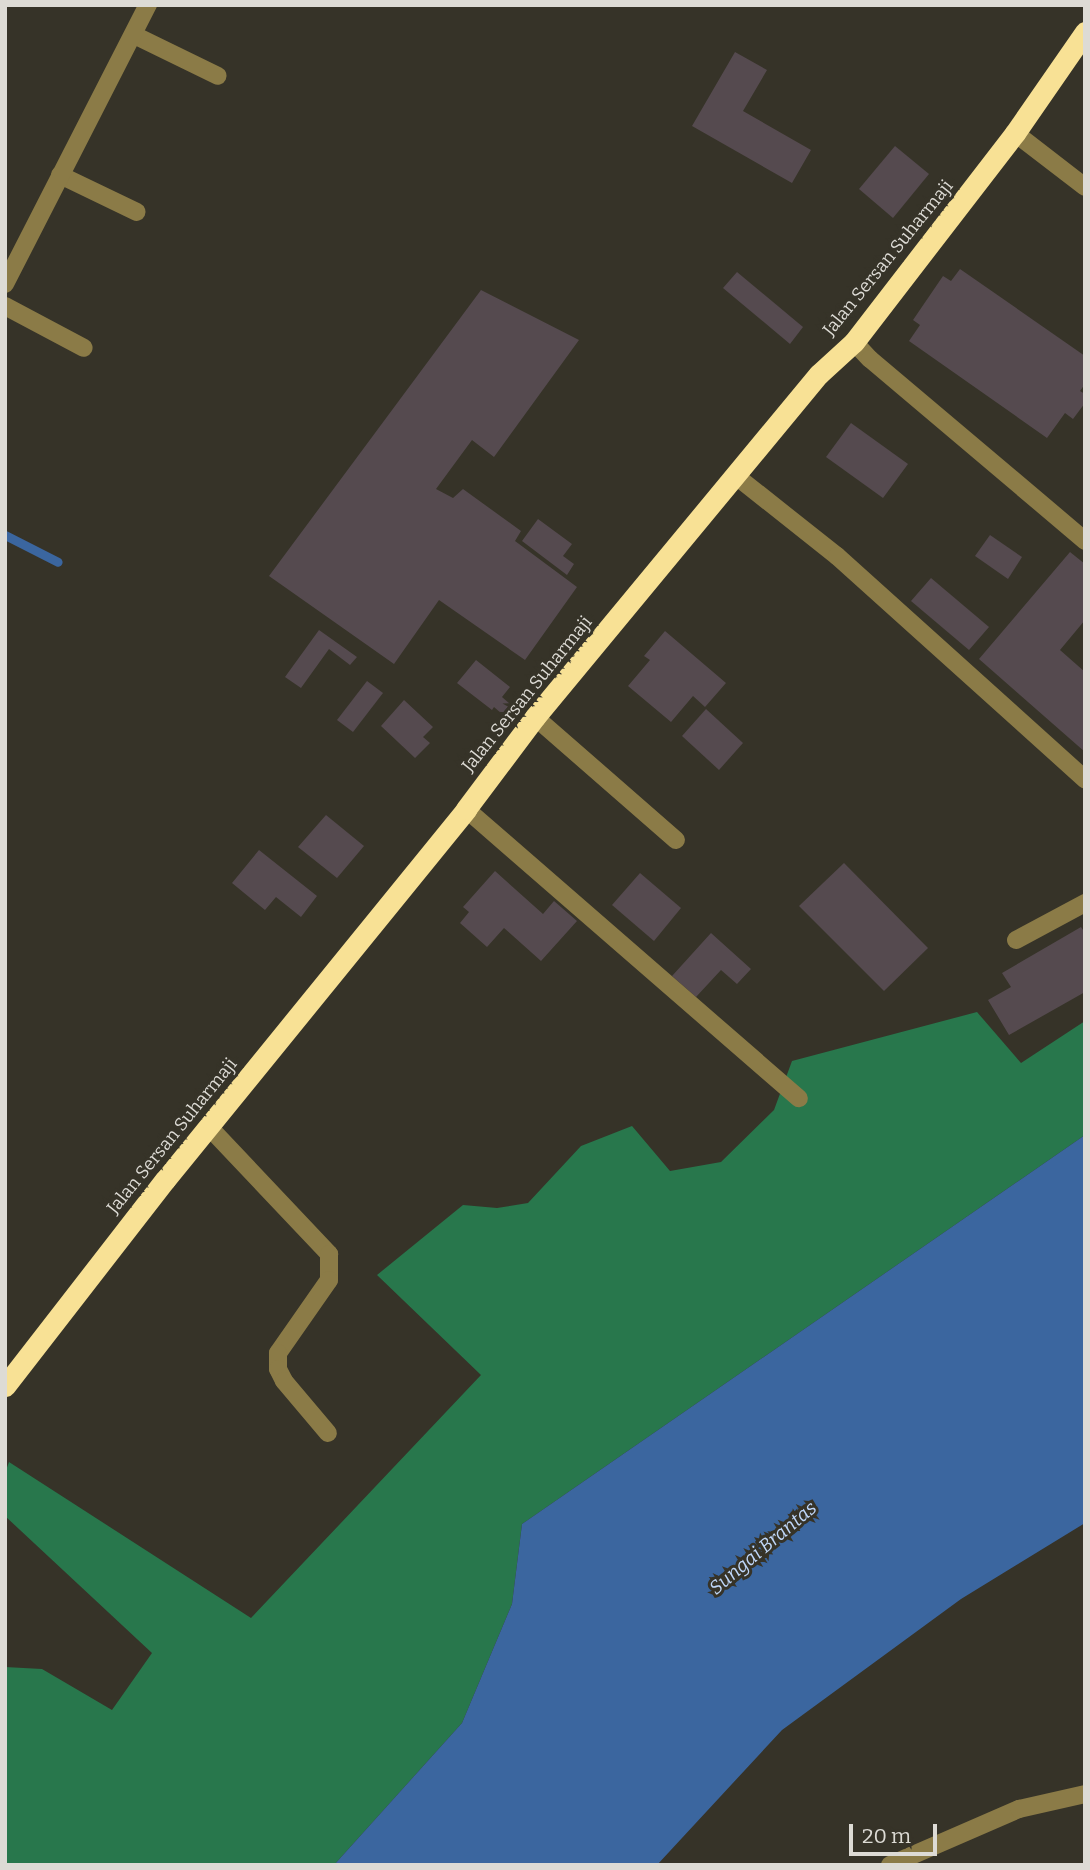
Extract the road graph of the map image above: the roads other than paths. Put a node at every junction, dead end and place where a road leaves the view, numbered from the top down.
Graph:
1 (148, 5) edge
2 (1085, 32) edge
3 (134, 35) junction
4 (218, 76) dead end
5 (1015, 134) junction
6 (60, 175) junction
7 (1085, 187) edge
8 (137, 212) dead end
9 (5, 284) edge
10 (5, 306) edge
11 (854, 342) junction
12 (83, 348) dead end
13 (736, 476) junction
14 (1085, 541) edge
15 (535, 717) junction
16 (1085, 779) edge
17 (466, 809) junction
18 (676, 840) dead end
19 (1085, 903) edge
20 (1016, 940) dead end
21 (799, 1098) dead end
22 (209, 1127) junction
23 (5, 1386) edge
24 (328, 1433) dead end
25 (1085, 1794) edge
26 (890, 1865) edge

1 - 3 street
2 - 5 highway, Jalan Sersan Suharmaji
3 - 4 street
3 - 6 street
5 - 7 street
5 - 11 highway, Jalan Sersan Suharmaji
6 - 8 street
6 - 9 street
10 - 12 street
11 - 13 highway, Jalan Sersan Suharmaji
11 - 14 street
13 - 15 highway, Jalan Sersan Suharmaji
13 - 16 street
15 - 17 highway, Jalan Sersan Suharmaji
15 - 18 street
17 - 21 street
17 - 22 highway, Jalan Sersan Suharmaji
19 - 20 street
22 - 23 highway, Jalan Sersan Suharmaji
22 - 24 street
25 - 26 street

